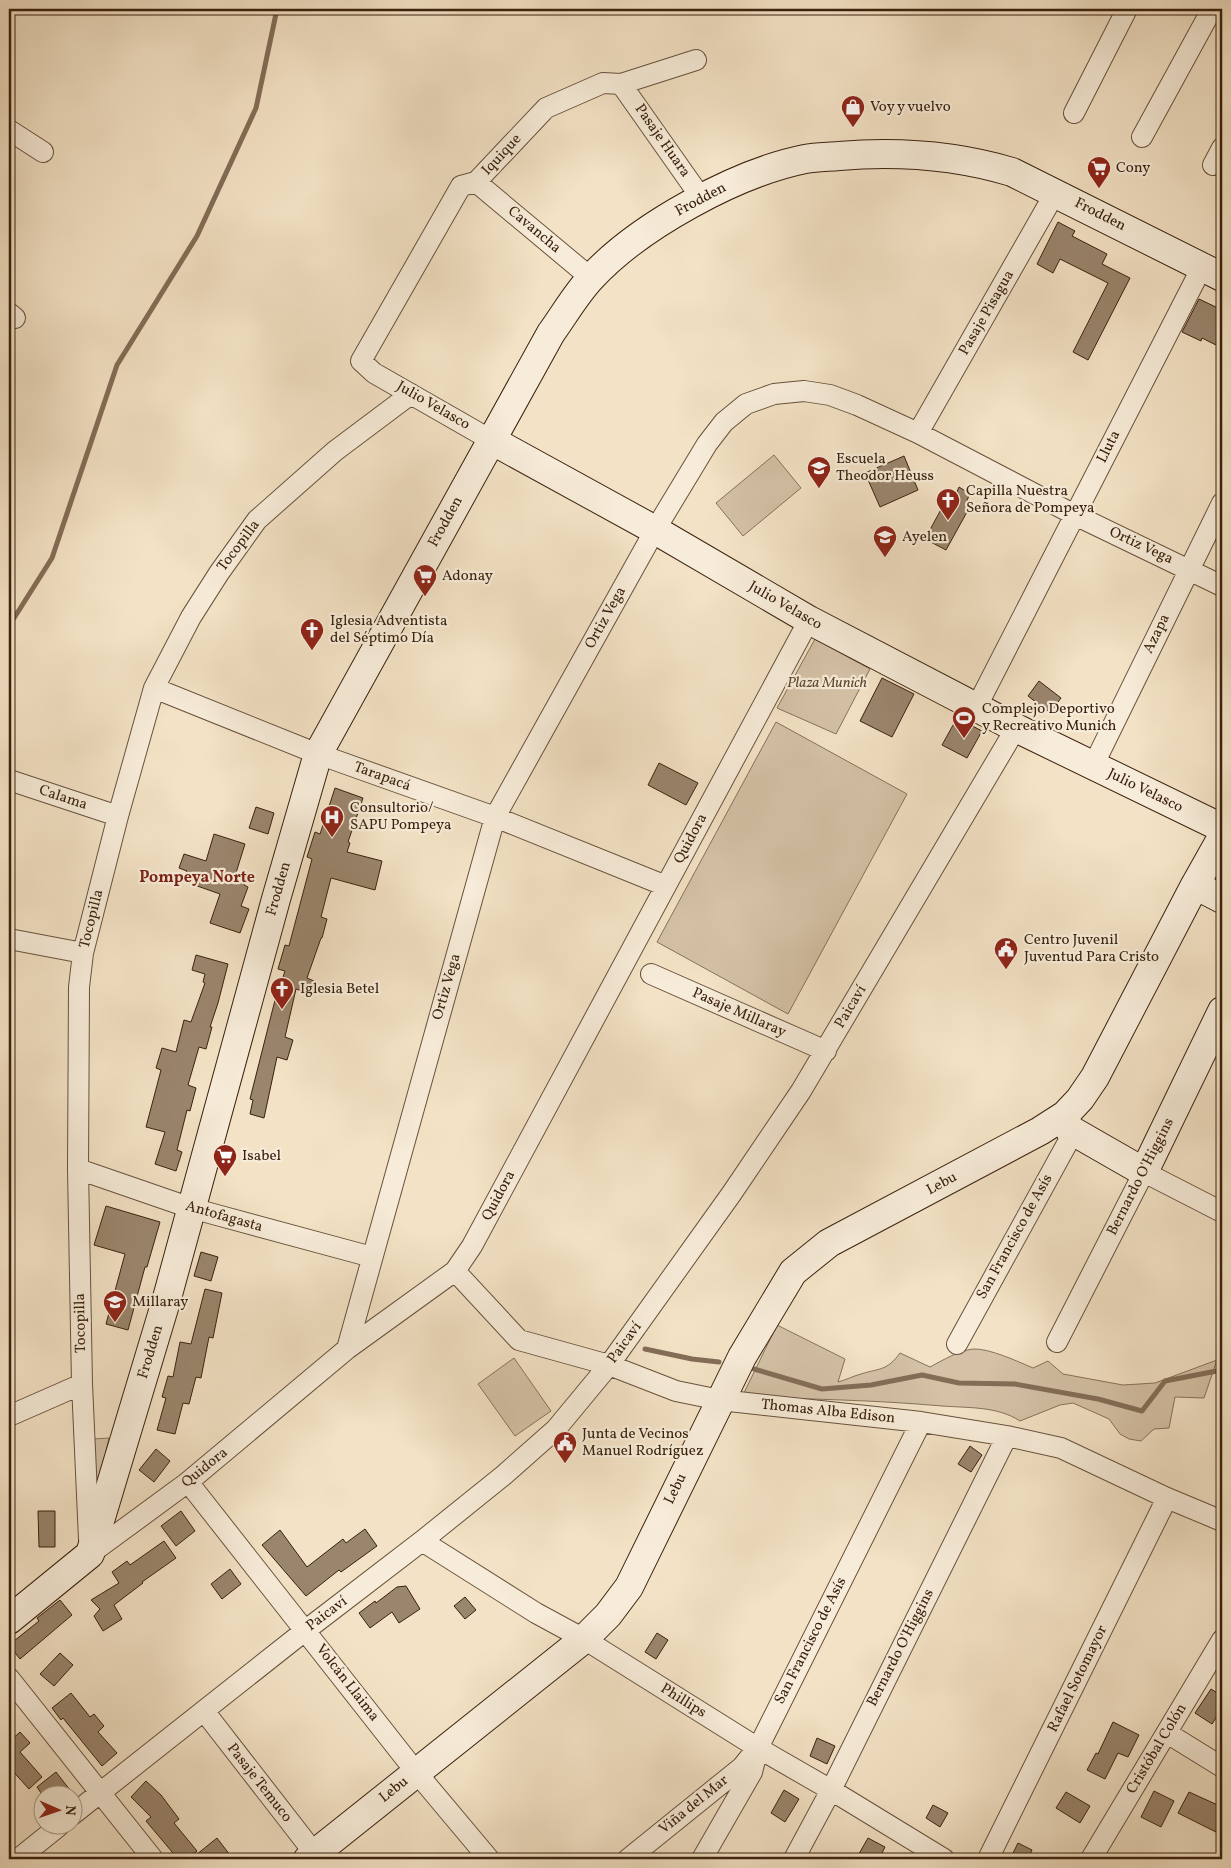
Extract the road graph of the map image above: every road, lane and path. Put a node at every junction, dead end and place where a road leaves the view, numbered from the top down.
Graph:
1 (1127, 9) edge
2 (1212, 9) edge
3 (696, 60) dead end
4 (620, 84) junction
5 (1074, 114) dead end
6 (9, 130) edge
7 (1142, 138) dead end
8 (43, 152) dead end
9 (476, 182) junction
10 (1056, 192) junction
11 (702, 198) junction
12 (1212, 272) edge
13 (591, 278) junction
14 (361, 361) joint
15 (411, 394) junction
16 (918, 433) junction
17 (491, 440) junction
18 (1222, 503) edge
19 (1074, 515) junction
20 (655, 530) junction
21 (1188, 569) junction
22 (1222, 586) edge
23 (809, 620) junction
24 (154, 688) junction
25 (976, 708) junction
26 (1016, 728) junction
27 (318, 754) junction
28 (1092, 766) junction
29 (9, 780) edge
30 (118, 816) junction
31 (494, 817) junction
32 (1222, 828) edge
33 (1222, 836) edge
34 (666, 886) junction
35 (1195, 886) junction
36 (1222, 899) edge
37 (9, 940) edge
38 (83, 954) junction
39 (652, 974) dead end
40 (1222, 1011) edge
41 (826, 1051) junction
42 (1067, 1122) junction
43 (78, 1170) junction
44 (1144, 1172) junction
45 (191, 1208) junction
46 (1222, 1212) edge
47 (372, 1257) junction
48 (455, 1271) junction
49 (1057, 1342) dead end
50 (957, 1344) dead end
51 (348, 1349) junction
52 (610, 1364) junction
53 (82, 1384) junction
54 (720, 1400) junction
55 (9, 1416) edge
56 (921, 1422) junction
57 (1007, 1436) junction
58 (188, 1482) junction
59 (1167, 1498) junction
60 (1222, 1521) edge
61 (422, 1541) junction
62 (90, 1554) junction
63 (9, 1620) edge
64 (306, 1630) junction
65 (584, 1639) junction
66 (1222, 1640) edge
67 (9, 1678) edge
68 (204, 1712) junction
69 (1167, 1732) junction
70 (758, 1748) junction
71 (1222, 1767) edge
72 (416, 1772) junction
73 (831, 1790) junction
74 (100, 1792) junction
75 (82, 1807) edge
76 (47, 1836) edge
77 (312, 1856) edge
78 (18, 1859) edge
79 (153, 1859) edge
80 (489, 1859) edge
81 (628, 1859) edge
82 (702, 1859) edge
83 (794, 1859) edge
84 (944, 1859) edge
85 (988, 1859) edge
86 (1091, 1859) edge

1 - 5 street
2 - 7 street
3 - 4 street, Iquique
4 - 9 street, Iquique
4 - 11 street, Pasaje Huara
6 - 8 street
9 - 13 street, Cavancha
9 - 14 street, Iquique
10 - 11 street, Frodden
10 - 12 street, Frodden
10 - 16 street, Pasaje Pisagua
11 - 13 street, Frodden
12 - 19 street, Lluta
13 - 17 street, Frodden
14 - 15 street, Julio Velasco
15 - 17 street, Julio Velasco
15 - 24 street, Tocopilla
16 - 19 street, Ortiz Vega
16 - 20 street, Ortiz Vega
17 - 20 street, Julio Velasco
17 - 27 street, Frodden
18 - 21 street, Azapa
19 - 21 street, Ortiz Vega
19 - 25 street, Lluta
20 - 23 street, Julio Velasco
20 - 31 street, Ortiz Vega
21 - 22 street, Ortiz Vega
21 - 28 street, Azapa
23 - 25 street, Julio Velasco
23 - 34 street, Quidora
24 - 27 street, Tarapacá
24 - 30 street, Tocopilla
25 - 26 street, Julio Velasco
26 - 28 street, Julio Velasco
26 - 41 street, Paicaví
27 - 31 street, Tarapacá
27 - 45 street, Frodden
28 - 32 street, Julio Velasco
29 - 30 street, Calama
30 - 38 street, Tocopilla
31 - 34 street, Tarapacá
31 - 47 street, Ortiz Vega
33 - 35 street, San Francisco de Asís
34 - 48 street, Quidora
35 - 36 street
35 - 42 street, San Francisco de Asís
37 - 38 street
38 - 43 street, Tocopilla
39 - 41 street, Pasaje Millaray
40 - 44 street, Bernardo O'Higgins
41 - 52 street, Paicaví
42 - 44 street
42 - 50 street, San Francisco de Asís
42 - 54 street, Lebu
43 - 45 street, Antofagasta
43 - 53 street, Tocopilla
44 - 46 street
44 - 49 street, Bernardo O'Higgins
45 - 47 street, Antofagasta
45 - 62 street, Frodden
47 - 51 street, Ortiz Vega
48 - 51 street, Quidora
48 - 52 street, Thomas Alba Edison
51 - 58 street, Quidora
52 - 54 street, Thomas Alba Edison
52 - 61 street, Paicaví
53 - 55 street
53 - 62 street, Tocopilla
54 - 56 street, Thomas Alba Edison
54 - 65 street, Lebu
56 - 57 street, Thomas Alba Edison
56 - 70 street, San Francisco de Asís
57 - 59 street, Thomas Alba Edison
57 - 73 street, Bernardo O'Higgins
58 - 62 street, Quidora
58 - 64 street, Volcán Llaima
59 - 60 street, Thomas Alba Edison
59 - 85 street, Rafael Sotomayor
61 - 64 street, Paicaví
61 - 65 street, Phillips
62 - 63 street, Quidora
64 - 68 street, Paicaví
64 - 72 street, Volcán Llaima
65 - 70 street, Phillips
65 - 72 street, Lebu
66 - 69 street, Cristóbal Colón
67 - 74 street
68 - 74 street, Paicaví
68 - 77 street, Pasaje Temuco
69 - 71 street
69 - 86 street, Cristóbal Colón
70 - 73 street, Phillips
70 - 81 street, Viña del Mar
70 - 82 street, San Francisco de Asís
72 - 77 street, Lebu
72 - 80 street, Volcán Llaima
73 - 83 street, Bernardo O'Higgins
73 - 84 street, Phillips
74 - 75 street, Paicaví
74 - 79 street
76 - 78 street

